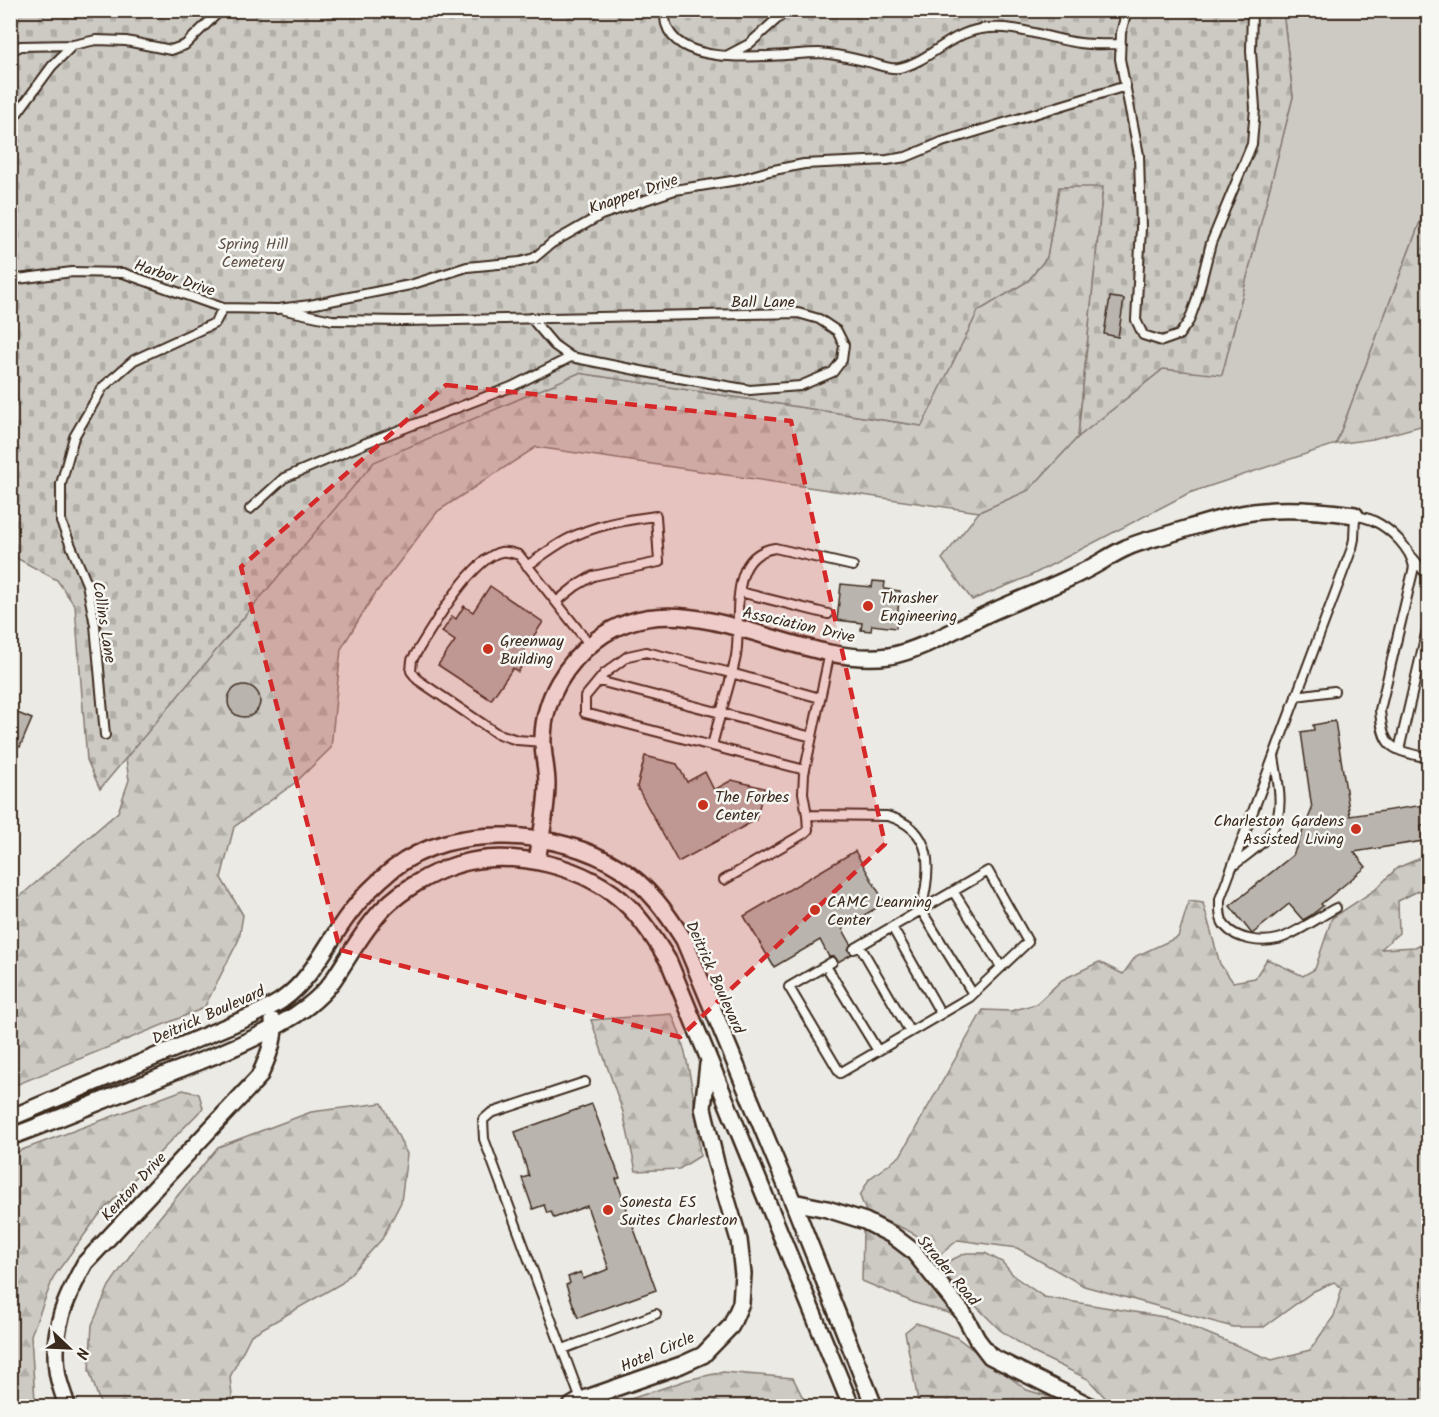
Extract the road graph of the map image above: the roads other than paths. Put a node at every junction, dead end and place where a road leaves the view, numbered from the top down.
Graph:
1 (221, 10) edge
2 (665, 10) edge
3 (787, 10) edge
4 (1127, 10) edge
5 (1252, 10) edge
6 (1121, 44) junction
7 (73, 45) junction
8 (10, 51) edge
9 (729, 55) junction
10 (1126, 86) junction
11 (10, 123) edge
12 (10, 280) edge
13 (223, 308) junction
14 (278, 309) junction
15 (531, 318) junction
16 (571, 357) junction
17 (250, 509) dead end
18 (1355, 515) junction
19 (1412, 557) junction
20 (527, 566) junction
21 (853, 566) dead end
22 (1428, 576) edge
23 (740, 592) junction
24 (556, 602) junction
25 (828, 614) dead end
26 (1428, 625) edge
27 (737, 628) junction
28 (591, 645) junction
29 (830, 652) junction
30 (731, 672) junction
31 (599, 681) junction
32 (1334, 691) dead end
33 (1296, 696) junction
34 (820, 698) junction
35 (721, 712) junction
36 (105, 735) dead end
37 (812, 736) junction
38 (543, 742) junction
39 (711, 746) junction
40 (1399, 750) junction
41 (1274, 754) junction
42 (1428, 758) edge
43 (805, 770) junction
44 (807, 815) junction
45 (540, 839) junction
46 (537, 861) junction
47 (1232, 866) junction
48 (724, 880) dead end
49 (953, 891) junction
50 (1336, 908) dead end
51 (921, 910) junction
52 (892, 927) junction
53 (1001, 968) junction
54 (973, 994) junction
55 (269, 1007) junction
56 (941, 1014) junction
57 (275, 1027) junction
58 (910, 1032) junction
59 (878, 1051) junction
60 (708, 1061) junction
61 (585, 1082) dead end
62 (10, 1118) edge
63 (10, 1137) edge
64 (793, 1202) junction
65 (656, 1314) dead end
66 (563, 1349) junction
67 (576, 1403) edge
68 (67, 1407) edge
69 (850, 1407) edge
70 (874, 1407) edge
71 (1090, 1407) edge

1 - 7 lane
2 - 9 lane
3 - 9 lane
4 - 6 lane
5 - 10 lane
6 - 9 lane
6 - 10 lane
7 - 8 lane
7 - 11 lane
10 - 14 lane, Knapper Drive
12 - 13 lane, Harbor Drive
13 - 14 lane, Knapper Drive
13 - 36 lane, Collins Lane
14 - 15 lane, Ball Lane
15 - 16 lane, Ball Lane
15 - 16 lane, Ball Lane
16 - 17 lane
18 - 19 lane
18 - 29 street, Association Drive
18 - 33 lane
19 - 22 lane
19 - 40 lane
20 - 24 lane
20 - 24 lane
20 - 38 lane
21 - 23 lane
23 - 25 lane
23 - 27 lane
24 - 28 lane
26 - 40 lane
27 - 28 street, Association Drive
27 - 29 street, Association Drive
27 - 30 lane
28 - 38 street, Association Drive
29 - 34 lane
30 - 31 lane
30 - 34 lane
30 - 35 lane
31 - 35 lane
31 - 39 lane
32 - 33 lane
33 - 41 lane
34 - 37 lane
35 - 37 lane
35 - 39 lane
37 - 43 lane
38 - 45 street, Association Drive
39 - 43 lane
40 - 42 lane
41 - 47 lane
41 - 47 lane
43 - 44 lane
44 - 48 lane
44 - 51 lane
45 - 46 street, Association Drive
45 - 55 street, Deitrick Boulevard
45 - 64 street, Deitrick Boulevard
46 - 57 street
46 - 60 street
47 - 50 lane
49 - 51 lane
49 - 53 lane
49 - 53 lane
51 - 52 lane
51 - 54 lane
52 - 56 lane
52 - 58 lane
53 - 54 lane
54 - 56 lane
55 - 57 street, Kenton Drive
55 - 62 street, Deitrick Boulevard
56 - 58 lane
57 - 63 street
57 - 68 street, Kenton Drive
58 - 59 lane
59 - 59 lane
60 - 67 street, Hotel Circle
60 - 69 street
61 - 66 lane
64 - 70 street, Deitrick Boulevard
64 - 71 street, Strader Road
65 - 66 lane
66 - 67 lane

